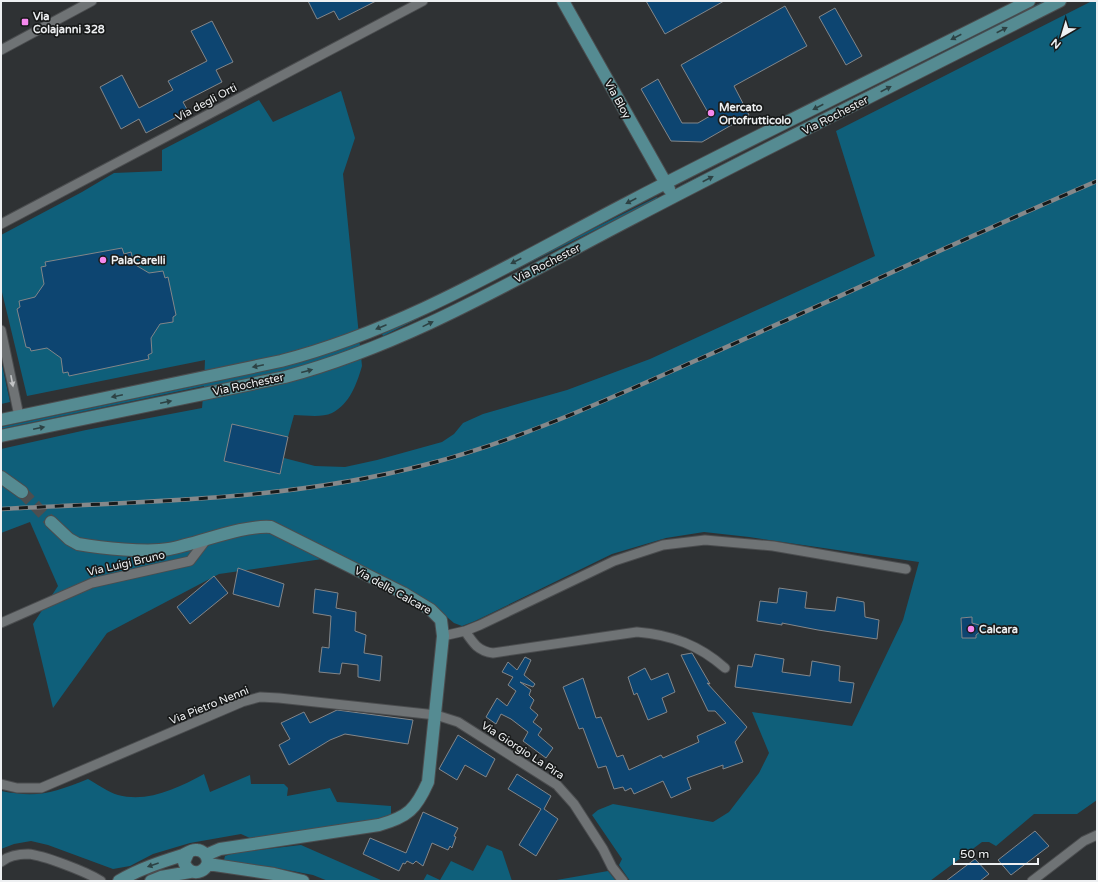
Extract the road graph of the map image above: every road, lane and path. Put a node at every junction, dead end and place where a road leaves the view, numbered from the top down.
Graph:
1 (92, 1) edge
2 (423, 1) edge
3 (563, 1) edge
4 (1029, 1) edge
5 (1060, 1) edge
6 (1, 50) edge
7 (666, 183) junction
8 (673, 197) junction
9 (1, 224) edge
10 (1, 330) edge
11 (19, 416) junction
12 (1, 420) edge
13 (1, 436) edge
14 (1, 477) edge
15 (22, 492) tunnel mouth
16 (51, 522) tunnel mouth
17 (206, 540) junction
18 (906, 569) dead end
19 (1, 623) edge
20 (465, 631) junction
21 (443, 636) junction
22 (725, 668) dead end
23 (436, 715) junction
24 (1, 784) edge
25 (1097, 835) edge
26 (188, 853) junction
27 (207, 860) junction
28 (1, 862) edge
29 (190, 872) junction
30 (100, 881) edge
31 (119, 881) edge
32 (150, 881) edge
33 (303, 881) edge
34 (623, 881) edge
35 (1032, 881) edge

1 - 6 street
2 - 9 street, Via degli Orti
3 - 7 main road, Via Bloy
4 -> 7 main road, Via Rochester
8 -> 5 main road, Via Rochester
7 - 8 main road, Via Bloy
7 -> 11 main road, Via Rochester
13 -> 8 main road, Via Rochester
10 -> 11 street
11 - 12 main road, Via Rochester
14 - 15 main road
16 - 17 main road, Via delle Calcare
17 - 19 street, Via Luigi Bruno
17 - 21 main road, Via delle Calcare
18 - 20 street
20 - 21 street
20 - 22 street
21 - 23 main road, Via delle Calcare
23 - 24 street, Via Pietro Nenni
23 - 27 main road, Via delle Calcare
23 - 34 street, Via Giorgio La Pira
25 - 35 street
26 - 27 main road
26 - 29 main road
26 -> 31 main road
27 - 29 main road
27 - 33 main road
28 - 30 street
29 - 32 main road

